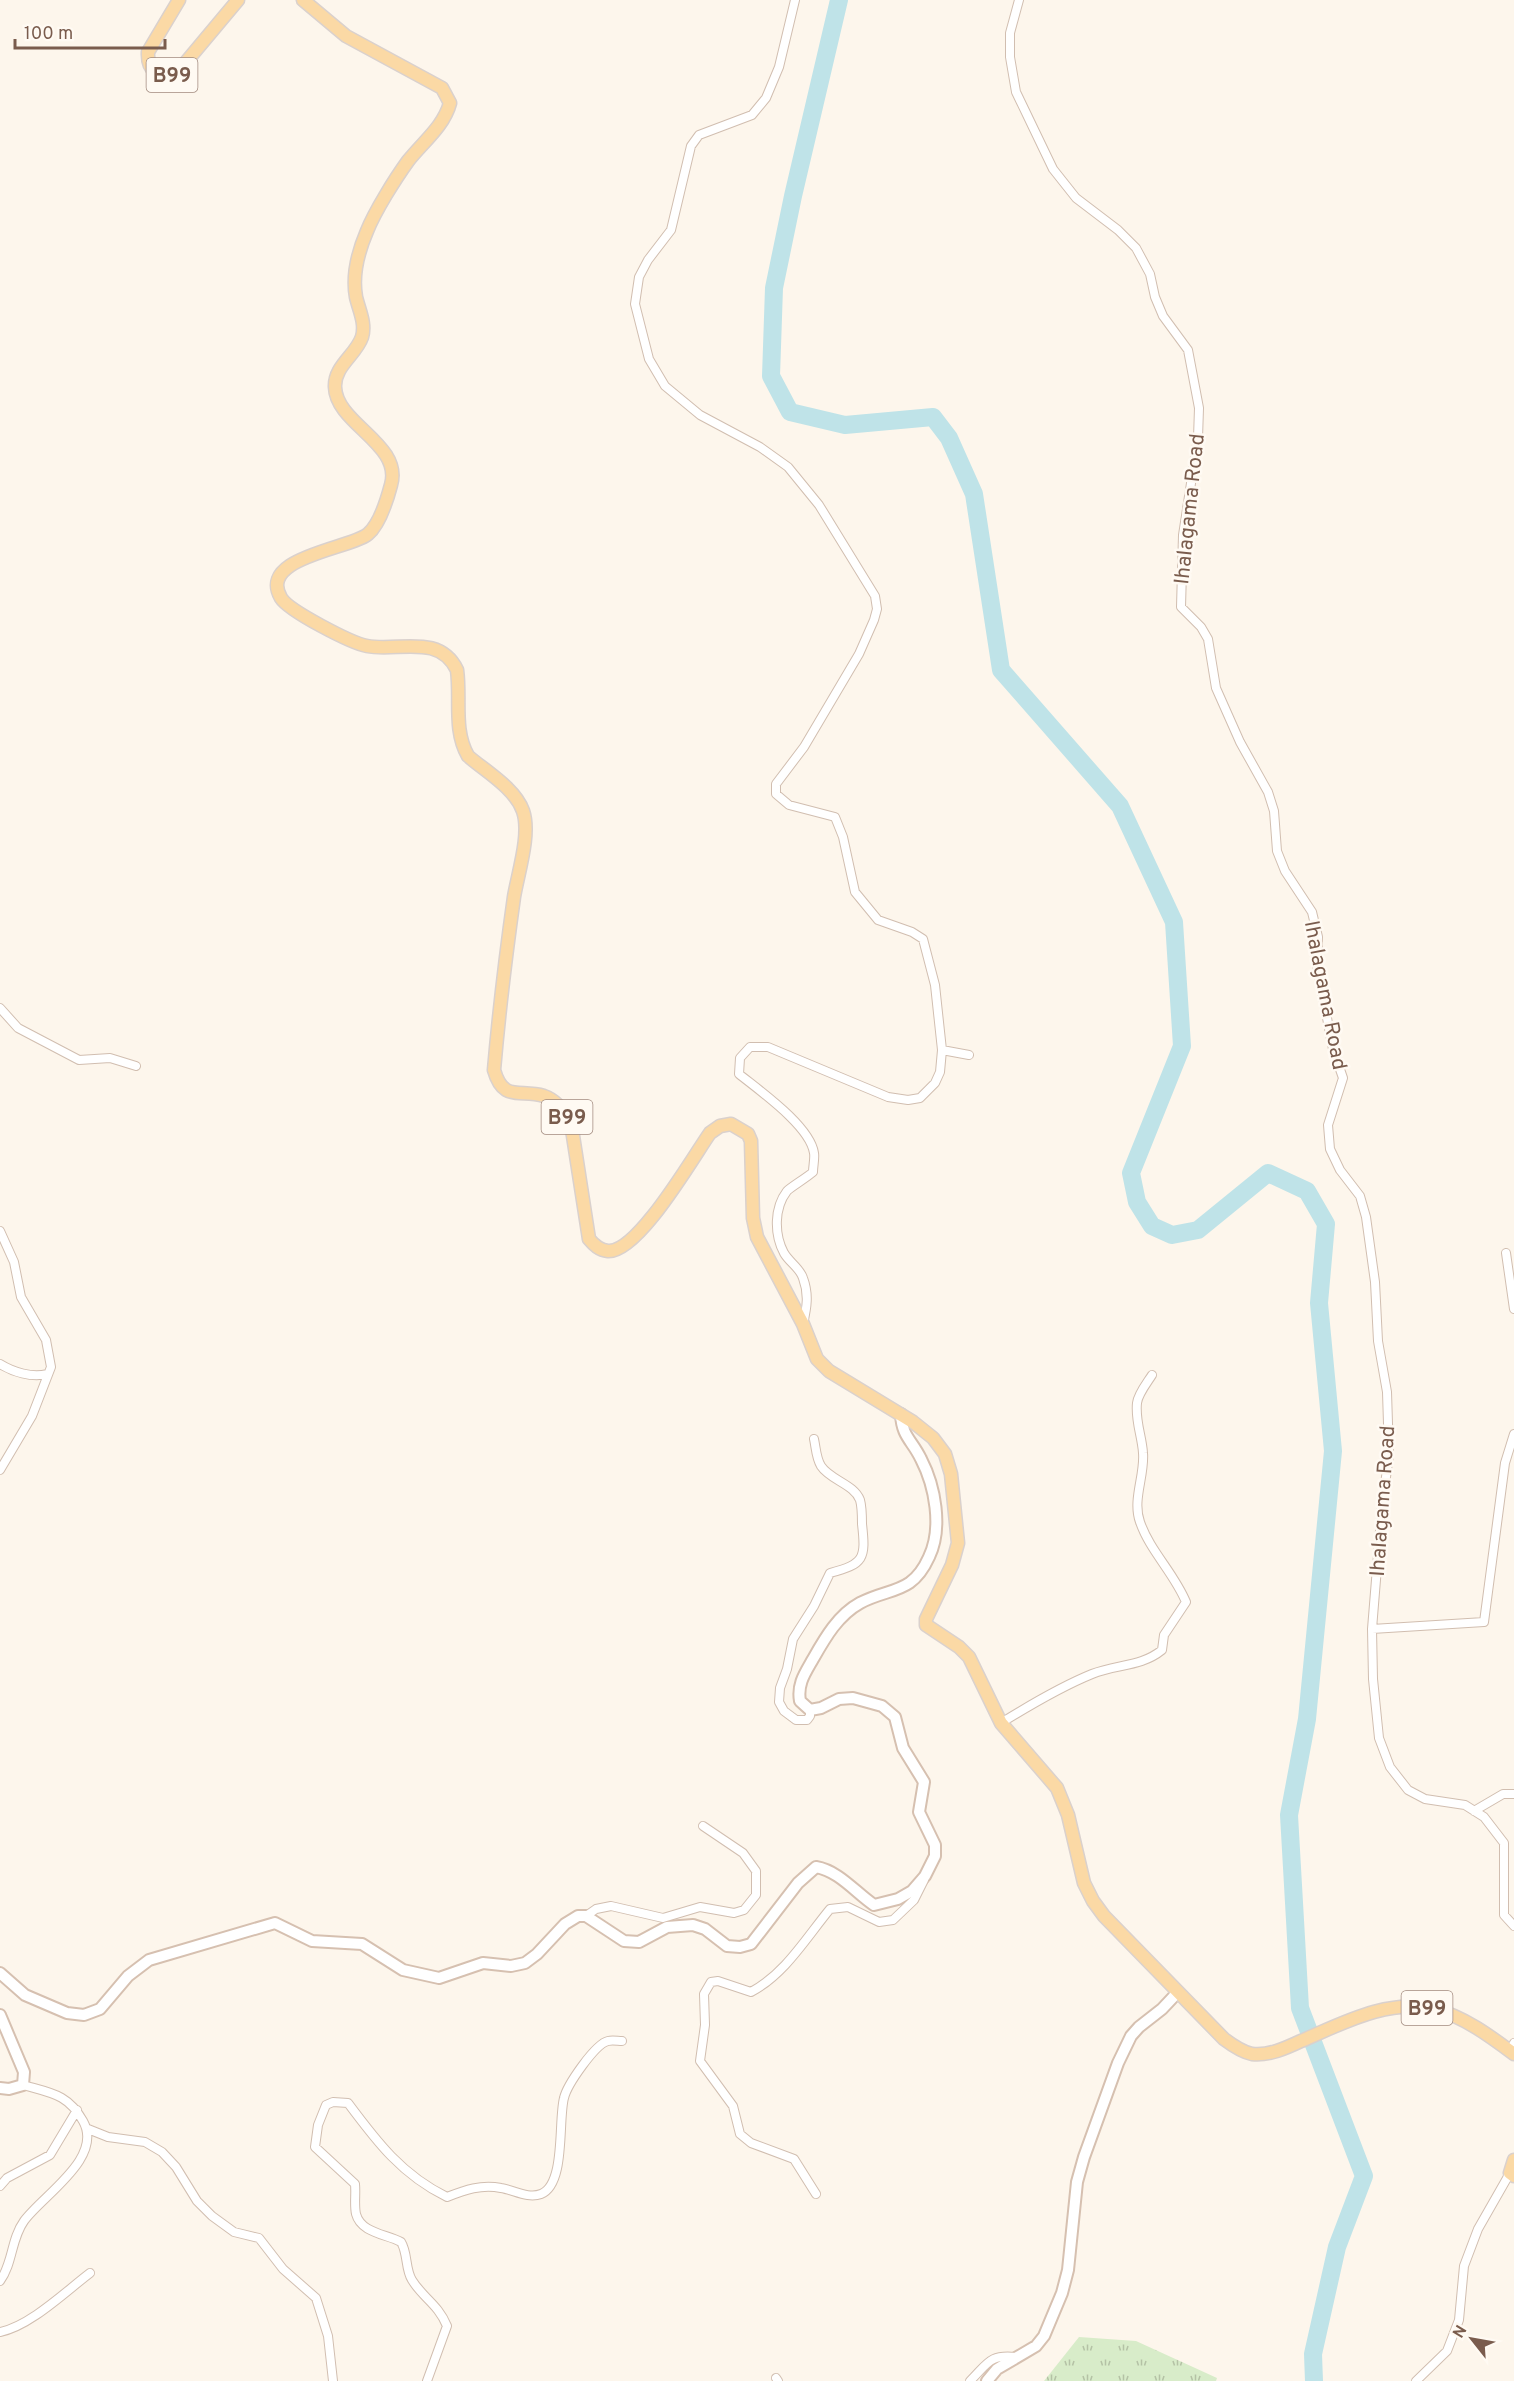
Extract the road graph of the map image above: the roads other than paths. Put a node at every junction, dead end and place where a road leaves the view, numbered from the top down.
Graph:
1 (179, 0) edge
2 (238, 0) edge
3 (303, 0) edge
4 (795, 0) edge
5 (1019, 0) edge
6 (0, 1008) edge
7 (942, 1050) junction
8 (969, 1055) dead end
9 (136, 1066) dead end
10 (0, 1231) edge
11 (1506, 1253) dead end
12 (1514, 1309) edge
13 (803, 1324) junction
14 (0, 1364) edge
15 (47, 1374) junction
16 (1152, 1375) dead end
17 (901, 1414) junction
18 (1514, 1434) edge
19 (814, 1439) dead end
20 (0, 1470) edge
21 (1372, 1629) junction
22 (810, 1710) junction
23 (1001, 1723) junction
24 (1514, 1794) edge
25 (1474, 1811) junction
26 (703, 1826) dead end
27 (925, 1876) junction
28 (586, 1916) junction
29 (1514, 1926) edge
30 (0, 1973) edge
31 (1178, 1992) junction
32 (0, 2015) edge
33 (622, 2041) dead end
34 (1513, 2049) edge
35 (23, 2085) junction
36 (0, 2088) edge
37 (77, 2110) junction
38 (88, 2129) junction
39 (1514, 2160) edge
40 (1512, 2175) edge
41 (0, 2186) edge
42 (816, 2194) dead end
43 (90, 2273) dead end
44 (0, 2281) edge
45 (0, 2332) edge
46 (1017, 2357) junction
47 (1418, 2380) edge
48 (333, 2381) edge
49 (427, 2381) edge
50 (970, 2381) edge
51 (987, 2381) edge

1 - 2 main road, B99
3 - 13 main road, B99
4 - 7 street
5 - 21 street, Ihalagama Road
6 - 9 street
7 - 8 street
7 - 13 street
10 - 15 street
11 - 12 street
13 - 17 main road, B99
14 - 15 street
15 - 20 street
16 - 23 street
17 - 22 street
17 - 23 main road, B99
18 - 21 street
19 - 22 street
21 - 25 street, Ihalagama Road
22 - 27 street
23 - 31 main road, B99
24 - 25 street
25 - 29 street, Ihalagama Road
26 - 28 street
27 - 28 street
27 - 42 street
28 - 30 street
31 - 34 main road, B99
31 - 46 street
32 - 35 street
33 - 49 street
35 - 36 street
35 - 37 street
37 - 38 street
37 - 41 street
38 - 44 street
38 - 48 street
39 - 40 main road
40 - 47 street
43 - 45 street
46 - 50 street
46 - 51 street

